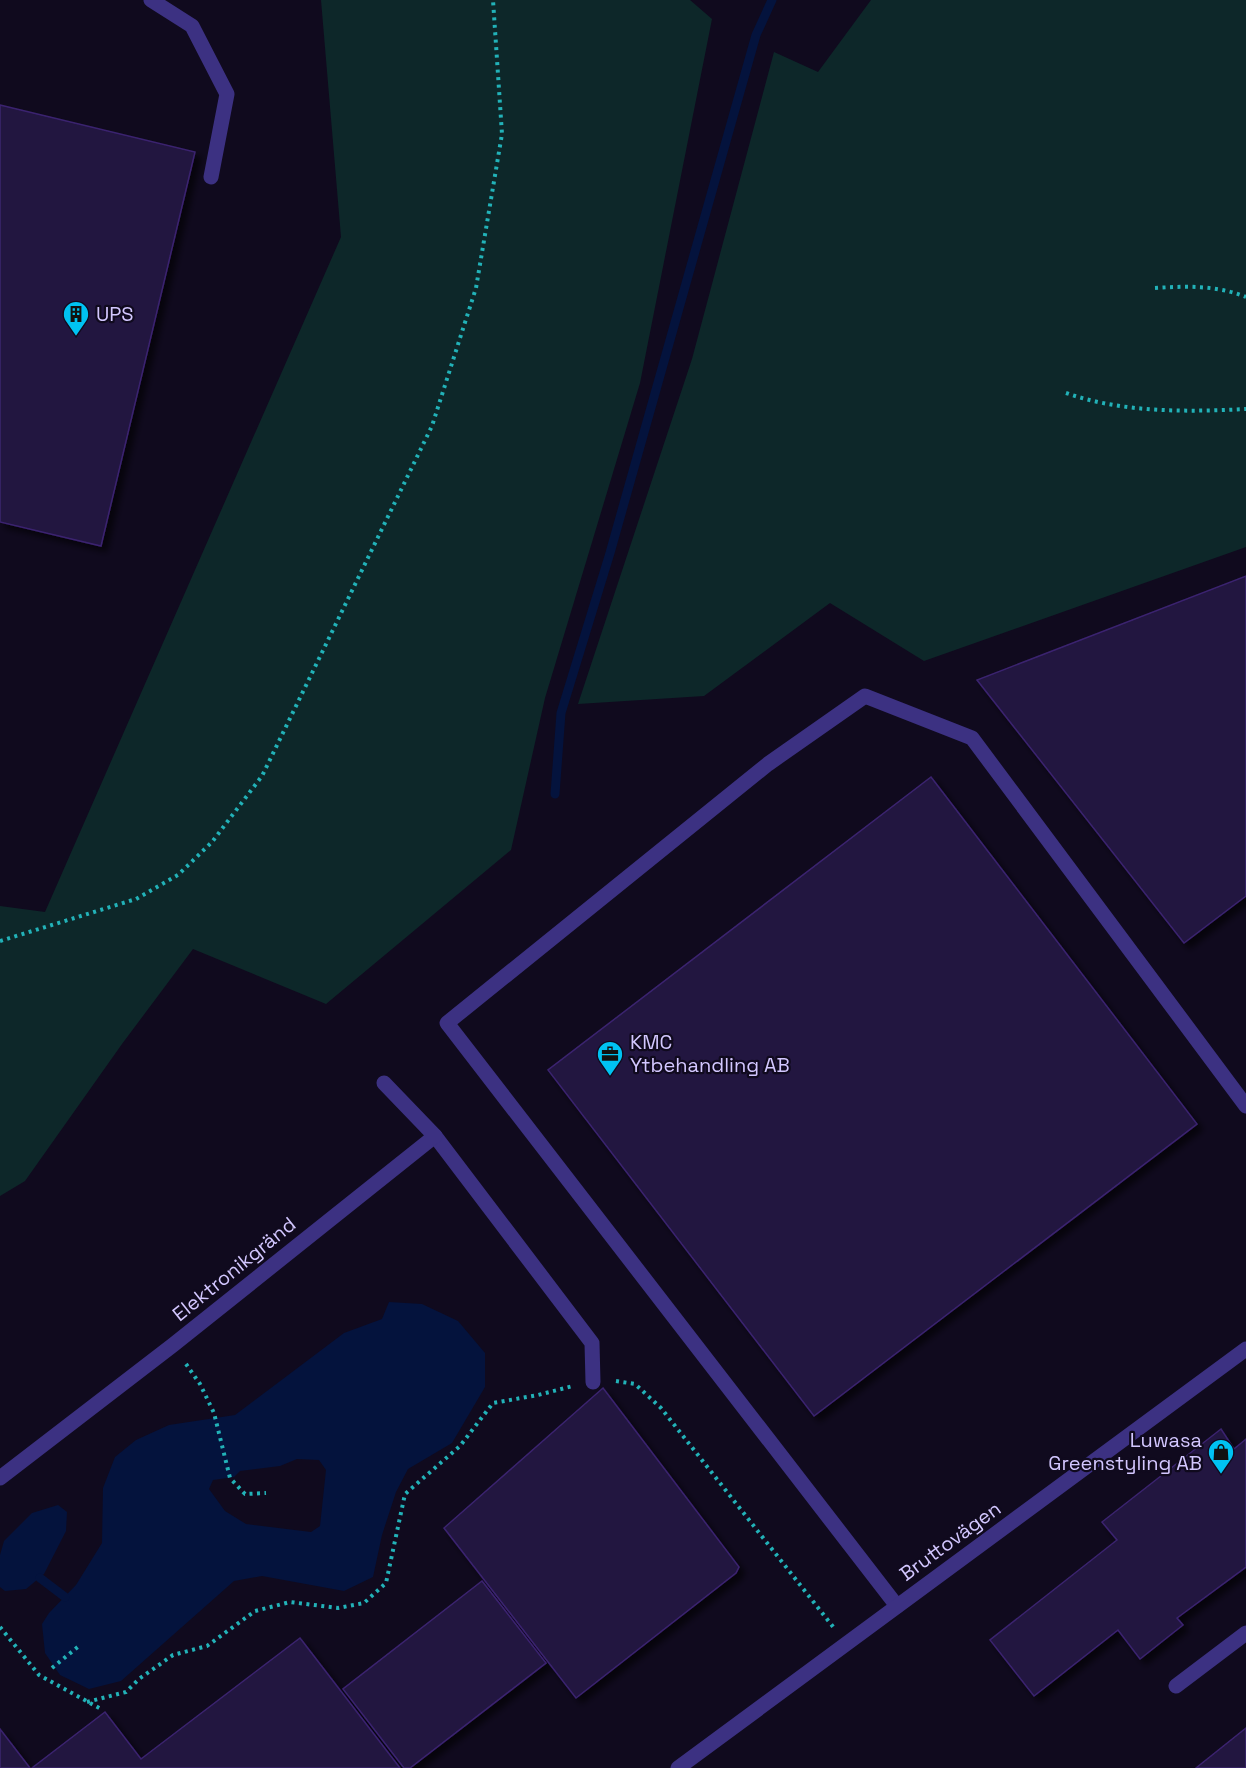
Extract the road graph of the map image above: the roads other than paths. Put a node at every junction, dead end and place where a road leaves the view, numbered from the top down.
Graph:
1 (152, 0) edge
2 (211, 177) dead end
3 (384, 1083) dead end
4 (1246, 1106) edge
5 (435, 1136) junction
6 (1246, 1349) edge
7 (593, 1382) road end
8 (0, 1478) edge
9 (897, 1606) junction
10 (1246, 1633) edge
11 (1176, 1686) dead end
12 (678, 1768) edge

1 - 2 street
3 - 5 street
4 - 9 street
5 - 7 street
5 - 8 street, Elektronikgränd
6 - 9 street, Bruttovägen
9 - 12 street, Bruttovägen
10 - 11 street

